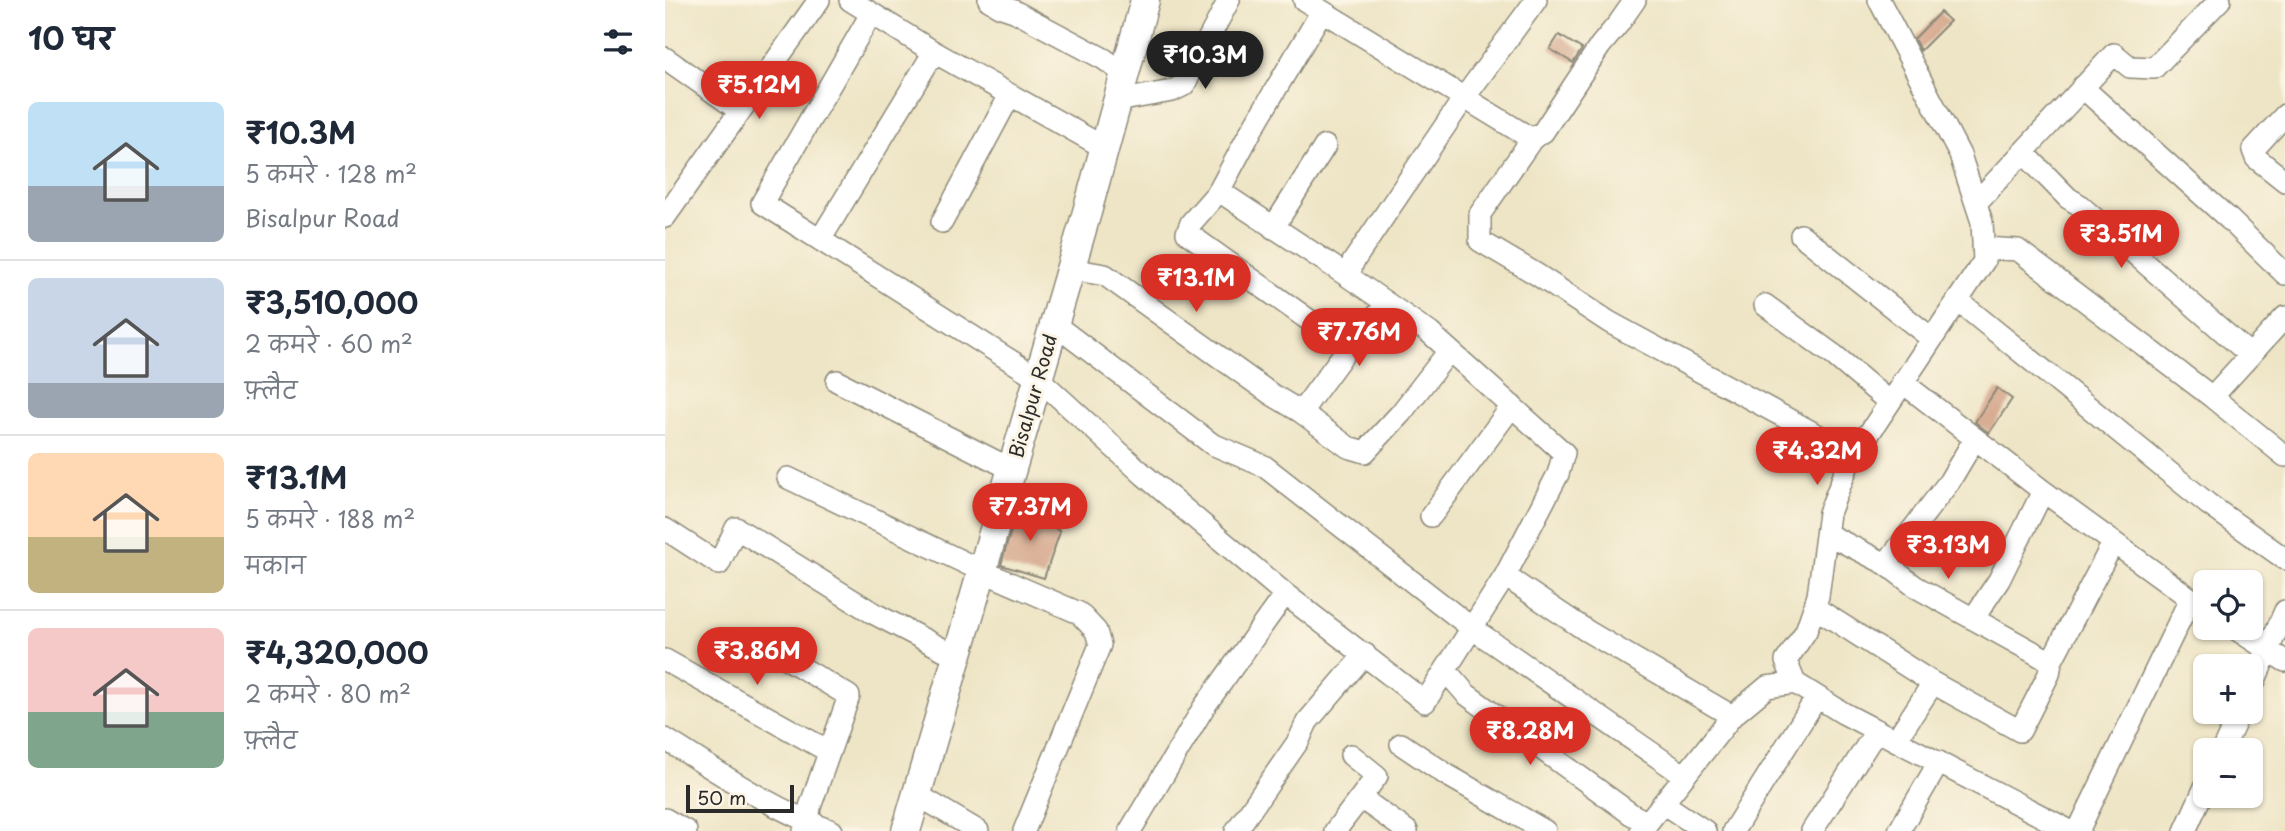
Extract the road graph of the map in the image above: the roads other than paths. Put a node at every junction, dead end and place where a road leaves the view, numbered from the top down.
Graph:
1 (819, 0) edge
2 (850, 0) edge
3 (989, 0) edge
4 (1145, 0) edge
5 (1229, 0) edge
6 (1536, 0) edge
7 (1635, 0) edge
8 (1879, 0) edge
9 (1313, 5) edge
10 (2205, 5) edge
11 (871, 14) junction
12 (934, 52) junction
13 (665, 58) edge
14 (2082, 87) junction
15 (1121, 88) junction
16 (1010, 95) junction
17 (1464, 98) junction
18 (740, 111) junction
19 (2285, 115) edge
20 (1532, 139) junction
21 (1325, 146) dead end
22 (1105, 148) junction
23 (2024, 153) junction
24 (2285, 181) edge
25 (1219, 191) junction
26 (1976, 203) junction
27 (665, 217) edge
28 (942, 222) dead end
29 (1273, 228) junction
30 (1801, 235) dead end
31 (820, 240) junction
32 (1983, 248) junction
33 (1070, 270) junction
34 (2285, 274) edge
35 (1349, 276) junction
36 (1957, 300) junction
37 (1386, 303) junction
38 (1765, 304) dead end
39 (2285, 317) edge
40 (1054, 324) junction
41 (1931, 338) junction
42 (1347, 348) junction
43 (1449, 351) junction
44 (2249, 354) junction
45 (1038, 378) junction
46 (837, 381) dead end
47 (1902, 382) junction
48 (2212, 397) junction
49 (1889, 402) junction
50 (1512, 406) junction
51 (1301, 412) junction
52 (1974, 440) junction
53 (1854, 455) junction
54 (2285, 456) edge
55 (1011, 469) junction
56 (789, 478) dead end
57 (2043, 491) junction
58 (1431, 516) dead end
59 (665, 529) edge
60 (1827, 534) junction
61 (2113, 543) junction
62 (2285, 559) edge
63 (1886, 564) junction
64 (982, 570) junction
65 (1505, 576) junction
66 (1285, 594) junction
67 (2193, 600) edge
68 (1814, 607) junction
69 (2285, 611) edge
70 (2193, 613) edge
71 (1973, 619) junction
72 (1473, 629) junction
73 (2252, 640) edge
74 (1365, 654) junction
75 (956, 656) junction
76 (2277, 656) edge
77 (665, 660) edge
78 (789, 660) dead end
79 (2051, 662) junction
80 (1446, 671) junction
81 (2263, 674) edge
82 (1933, 682) junction
83 (1795, 683) junction
84 (1817, 697) junction
85 (1732, 716) junction
86 (1877, 730) junction
87 (665, 739) edge
88 (1896, 740) junction
89 (1401, 744) dead end
90 (828, 751) junction
91 (1351, 755) dead end
92 (1939, 762) junction
93 (1685, 776) junction
94 (916, 794) junction
95 (1360, 797) junction
96 (1664, 804) junction
97 (2195, 808) edge
98 (665, 819) edge
99 (1644, 826) edge
100 (806, 827) edge
101 (686, 831) edge
102 (832, 831) edge
103 (906, 831) edge
104 (978, 831) edge
105 (1024, 831) edge
106 (1130, 831) edge
107 (1236, 831) edge
108 (1335, 831) edge
109 (1407, 831) edge
110 (1545, 831) edge
111 (1705, 831) edge
112 (1733, 831) edge
113 (1812, 831) edge
114 (1899, 831) edge
115 (2070, 831) edge
116 (2078, 831) edge
117 (2185, 831) edge

1 - 18 street
2 - 11 street
3 - 15 street
4 - 15 main road, Bisalpur Road
5 - 15 street
6 - 17 street
7 - 20 street
8 - 26 street
9 - 17 street
9 - 25 street
10 - 14 street
11 - 12 street
11 - 31 street
12 - 16 street
12 - 31 street
13 - 18 street
14 - 23 street
14 - 34 street
15 - 22 main road, Bisalpur Road
16 - 22 street
16 - 28 street
17 - 20 street
17 - 35 street
18 - 27 street
19 - 24 street
20 - 53 street
21 - 29 street
22 - 33 main road, Bisalpur Road
23 - 26 street
23 - 44 street
25 - 29 street
25 - 42 street
26 - 32 street
29 - 35 street
30 - 41 street
31 - 45 street
32 - 36 street
32 - 48 street
33 - 40 main road, Bisalpur Road
33 - 51 street
35 - 37 street
36 - 41 street
36 - 62 street
37 - 42 street
37 - 43 street
38 - 49 street
39 - 44 street
40 - 45 main road, Bisalpur Road
40 - 72 street
41 - 47 street
42 - 51 street
43 - 50 street
43 - 51 street
44 - 48 street
45 - 55 main road, Bisalpur Road
45 - 66 street
46 - 55 street
47 - 49 street
47 - 52 street
48 - 54 street
49 - 53 street
50 - 58 street
50 - 65 street
52 - 57 street
52 - 63 street
53 - 60 street
55 - 64 main road, Bisalpur Road
56 - 64 street
57 - 61 street
57 - 71 street
59 - 75 street
60 - 63 street
60 - 68 street
61 - 67 street
61 - 79 street
63 - 71 street
64 - 75 main road, Bisalpur Road
64 - 105 street
65 - 72 street
65 - 85 street
66 - 74 street
66 - 106 street
68 - 82 street
68 - 83 street
69 - 76 street
70 - 116 street
71 - 79 street
72 - 80 street
72 - 93 street
73 - 76 street
74 - 80 street
74 - 107 street
75 - 94 main road, Bisalpur Road
76 - 81 street
77 - 90 street
78 - 90 street
79 - 82 street
80 - 99 street
82 - 88 street
83 - 84 street
83 - 85 street
84 - 86 street
84 - 112 street
85 - 93 street
86 - 88 street
86 - 113 street
87 - 100 street
88 - 92 street
89 - 110 street
90 - 100 street
91 - 95 street
92 - 114 street
92 - 115 street
93 - 96 street
94 - 103 main road, Bisalpur Road
94 - 104 street
95 - 108 street
95 - 109 street
96 - 99 street
96 - 111 street
97 - 117 street
98 - 101 street
100 - 102 street

